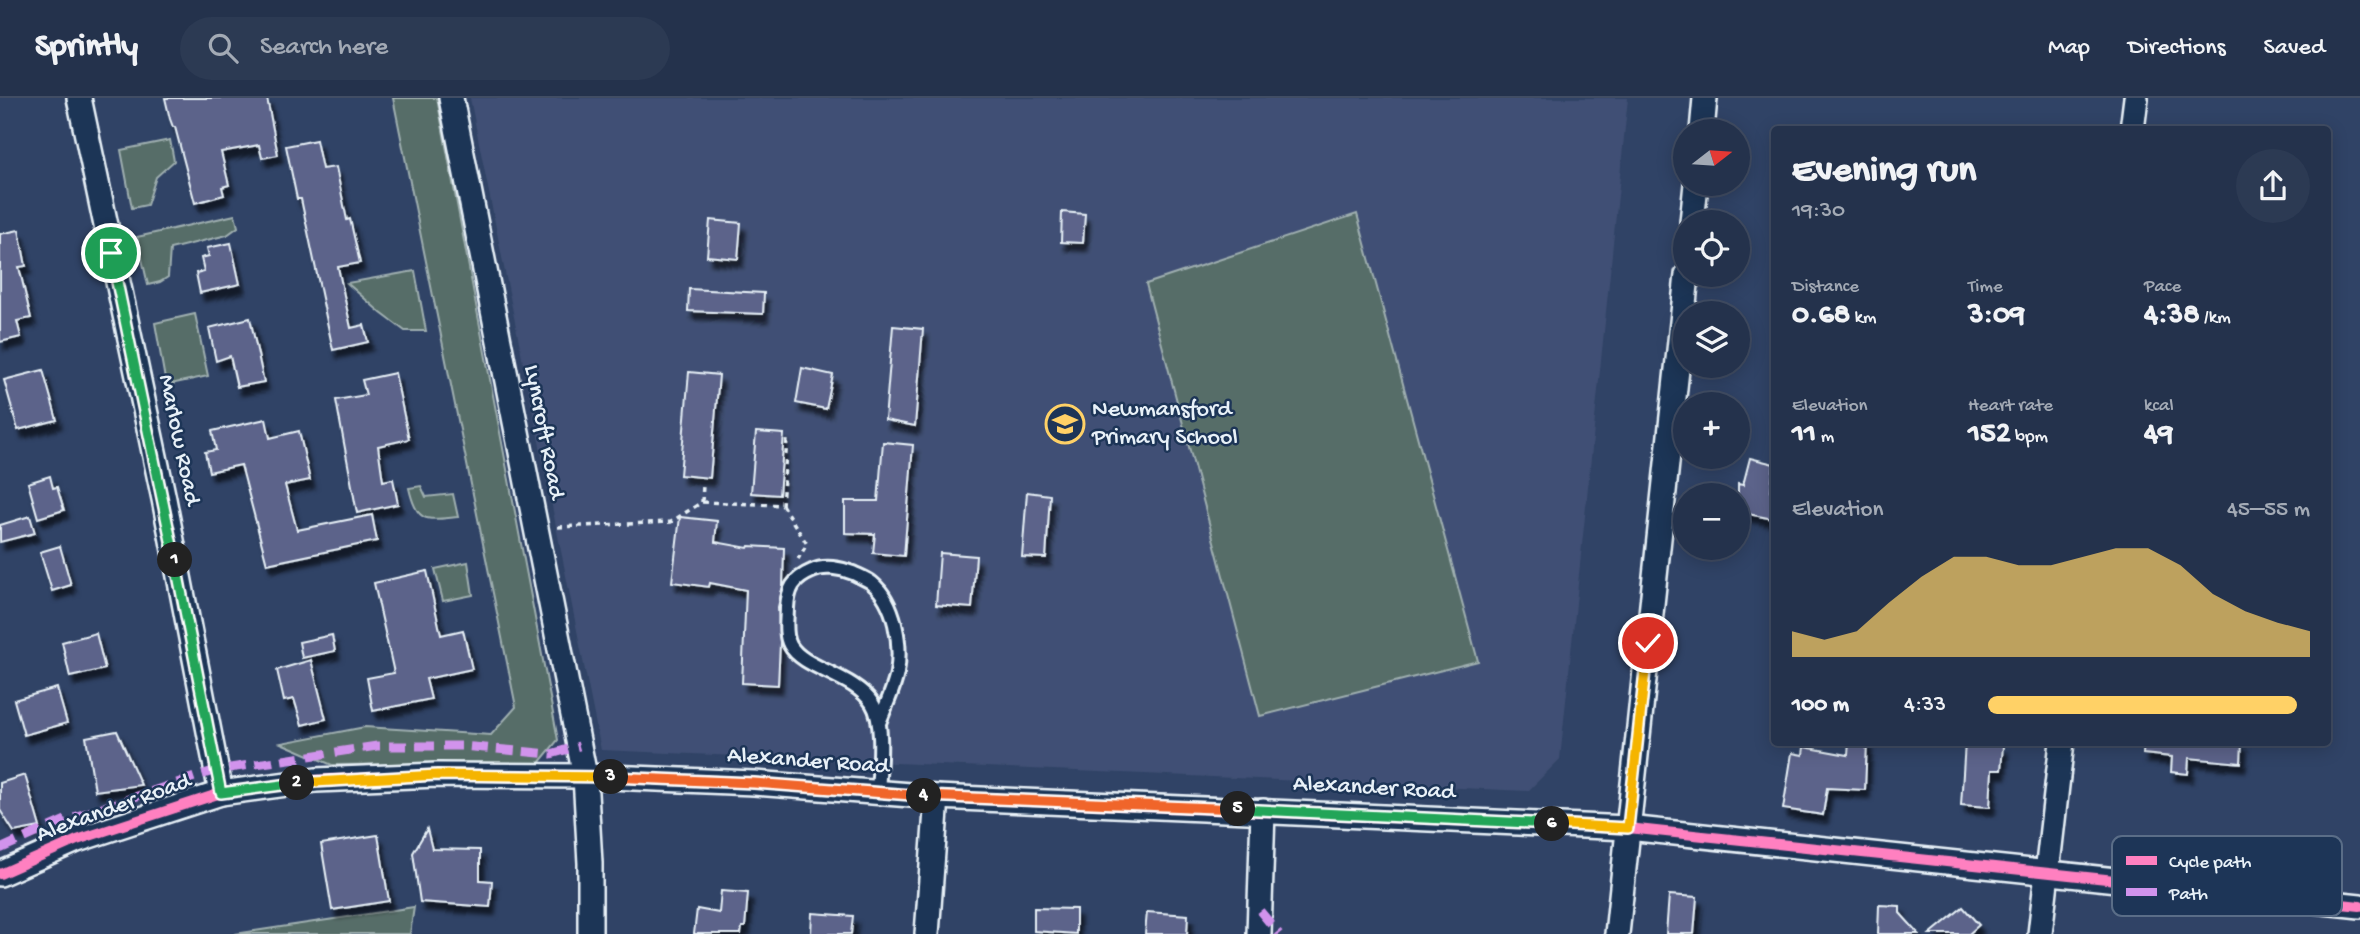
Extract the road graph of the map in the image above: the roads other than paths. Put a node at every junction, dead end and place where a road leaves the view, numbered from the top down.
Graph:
1 (79, 98) edge
2 (451, 98) edge
3 (1705, 98) edge
4 (2136, 98) edge
5 (1703, 119) edge
6 (2132, 126) edge
7 (1685, 287) edge
8 (879, 723) junction
9 (2062, 746) edge
10 (585, 776) junction
11 (221, 793) junction
12 (878, 793) junction
13 (937, 797) junction
14 (1264, 810) junction
15 (1628, 828) junction
16 (2047, 872) junction
17 (0, 874) edge
18 (2112, 879) edge
19 (2342, 904) edge
20 (2360, 906) edge
21 (590, 934) edge
22 (927, 934) edge
23 (1259, 934) edge
24 (1617, 934) edge
25 (2040, 934) edge

1 - 11 street, Marlow Road
2 - 10 street, Lyncroft Road
3 - 5 street
4 - 6 street
7 - 15 street
8 - 8 lane
8 - 12 lane
9 - 16 street
10 - 11 street, Alexander Road
10 - 12 street, Alexander Road
10 - 21 street, Lyncroft Road
11 - 17 street, Alexander Road
12 - 13 street, Alexander Road
13 - 14 street, Alexander Road
13 - 22 street
14 - 15 street, Alexander Road
14 - 23 street
15 - 16 street, Alexander Road
15 - 24 street
16 - 18 street, Alexander Road
16 - 25 street
19 - 20 street, Alexander Road

